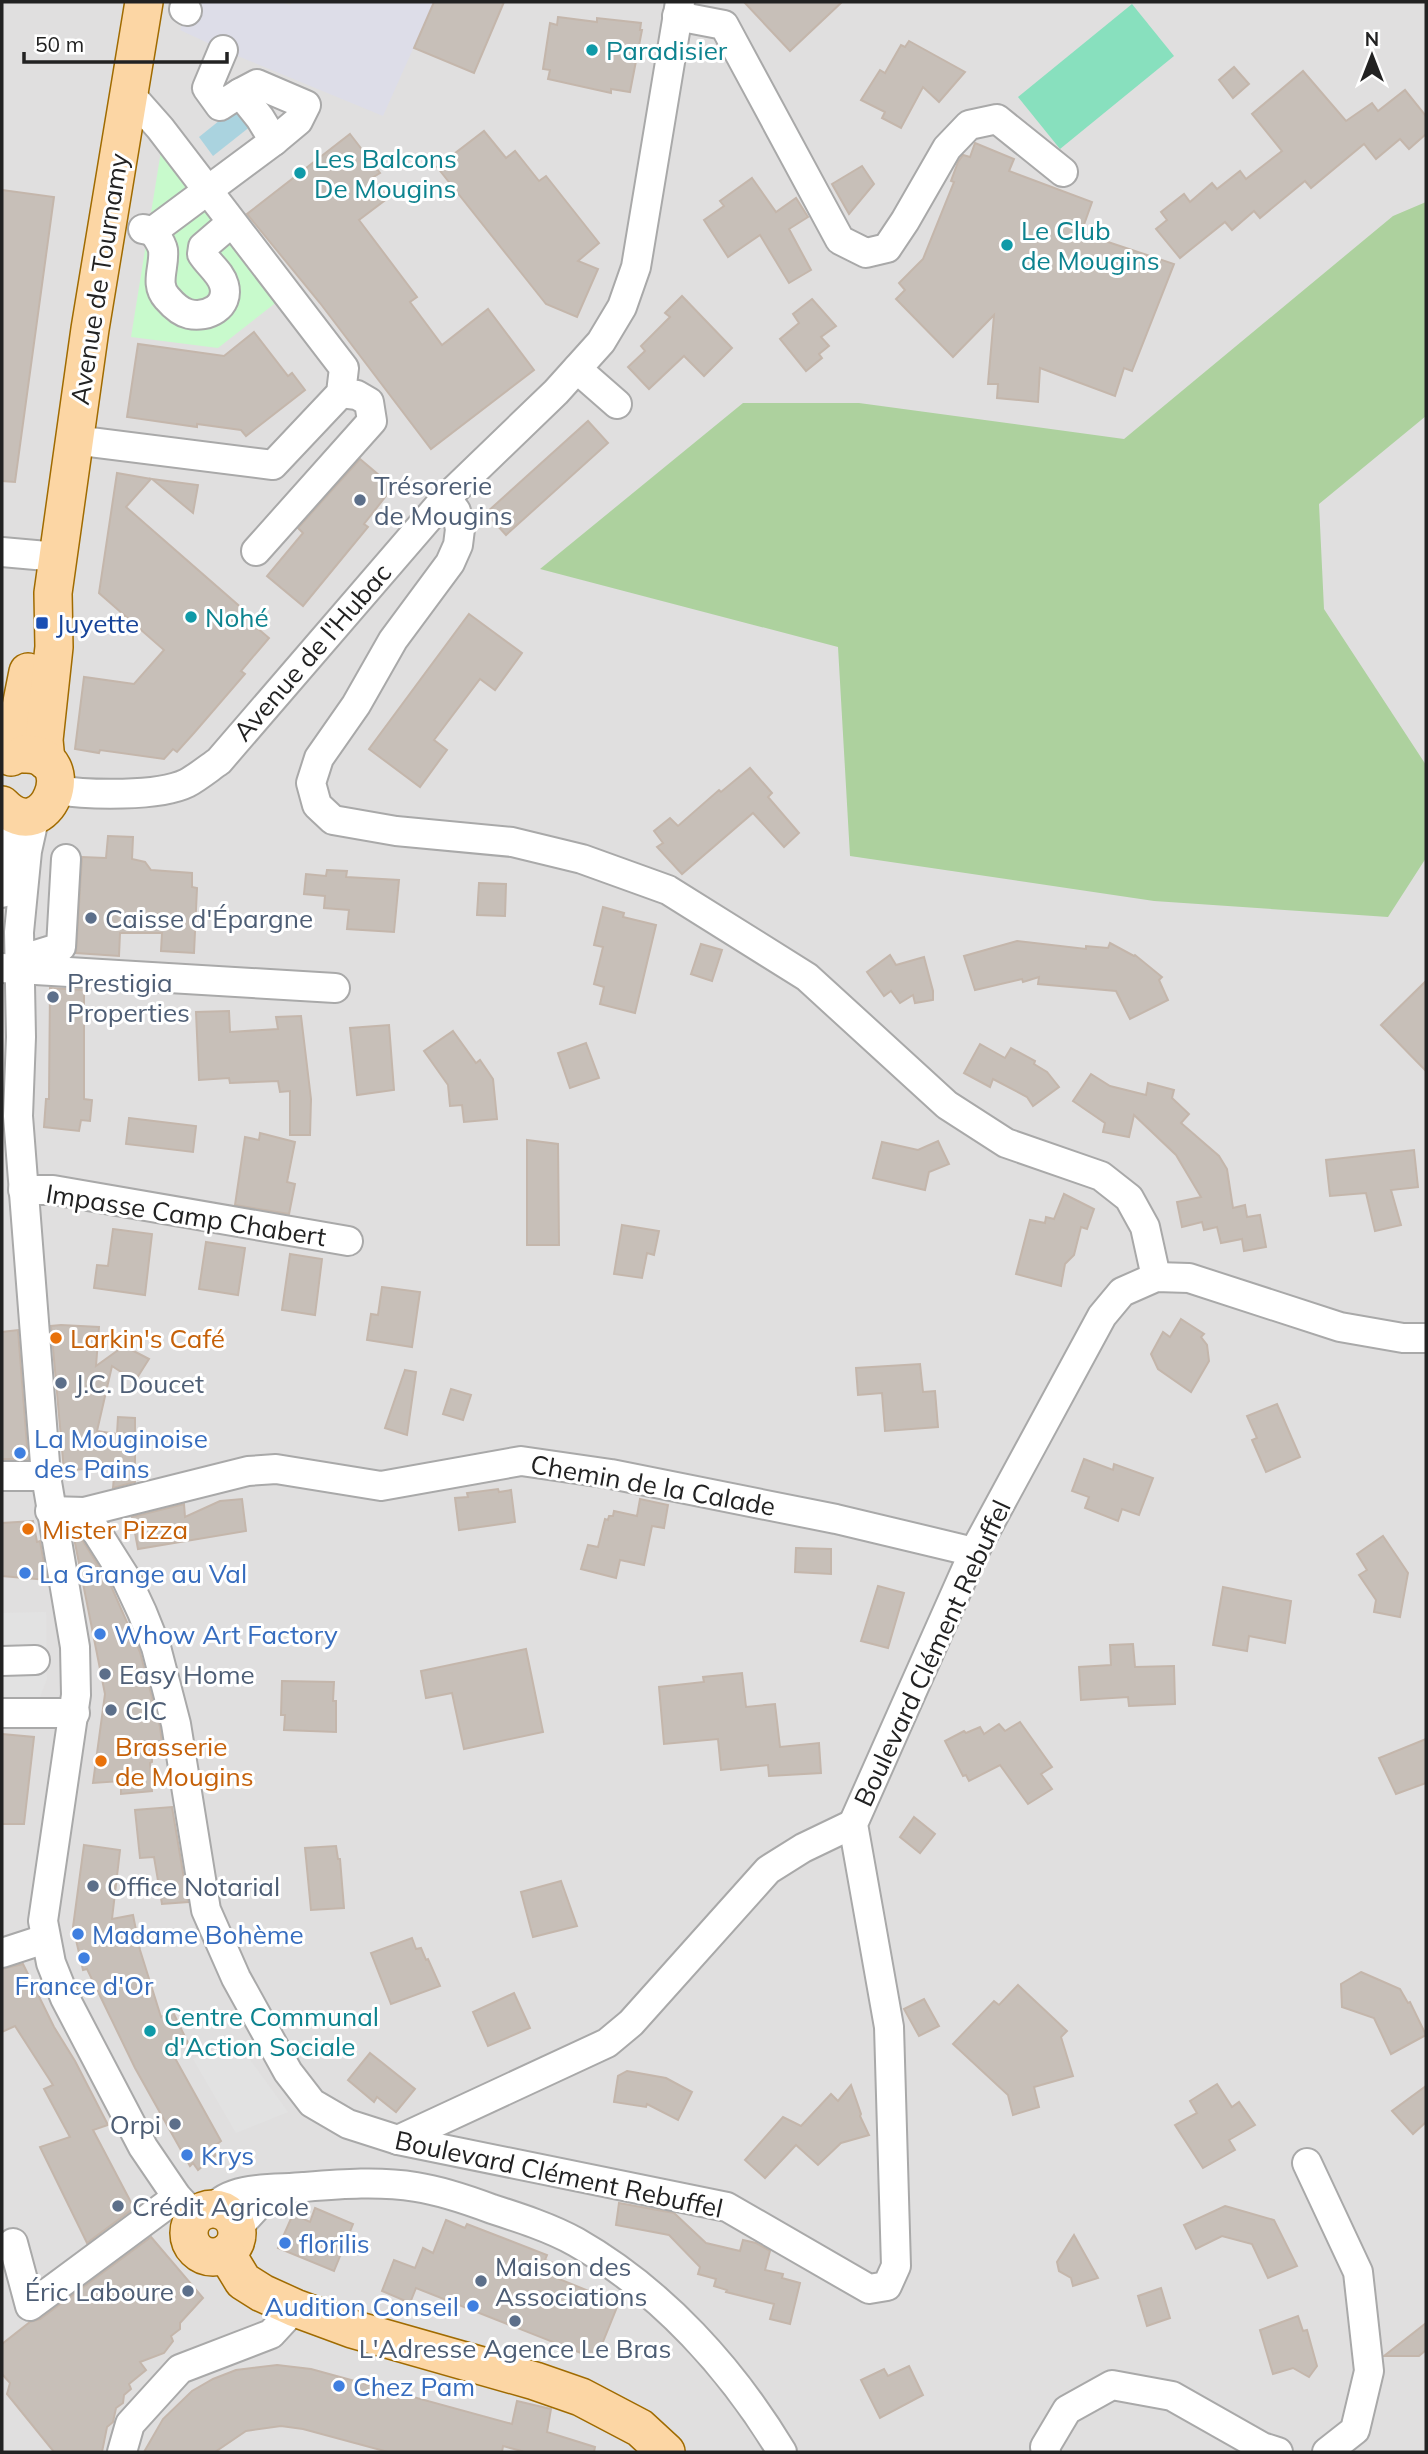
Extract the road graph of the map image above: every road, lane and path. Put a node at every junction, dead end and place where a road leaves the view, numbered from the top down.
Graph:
1 (144, 2) edge
2 (707, 2) edge
3 (679, 9) edge
4 (724, 25) junction
5 (223, 50) dead end
6 (129, 93) junction
7 (1063, 172) dead end
8 (206, 191) junction
9 (231, 223) junction
10 (576, 369) junction
11 (341, 393) junction
12 (617, 404) dead end
13 (74, 440) junction
14 (446, 498) junction
15 (256, 551) dead end
16 (2, 552) edge
17 (58, 557) junction
18 (24, 786) edge
19 (66, 859) dead end
20 (2, 893) edge
21 (13, 966) edge
22 (335, 988) dead end
23 (2, 1038) edge
24 (18, 1116) junction
25 (23, 1190) junction
26 (348, 1241) dead end
27 (1156, 1277) junction
28 (1426, 1338) edge
29 (2, 1476) edge
30 (46, 1476) junction
31 (50, 1511) junction
32 (84, 1512) junction
33 (974, 1552) junction
34 (36, 1660) dead end
35 (2, 1661) edge
36 (2, 1713) edge
37 (75, 1713) junction
38 (853, 1824) junction
39 (45, 1938) junction
40 (2, 1954) edge
41 (398, 2140) junction
42 (1307, 2163) dead end
43 (210, 2221) junction
44 (13, 2244) dead end
45 (295, 2308) junction
46 (122, 2452) edge
47 (666, 2452) edge
48 (782, 2452) edge
49 (1046, 2452) edge
50 (1278, 2452) edge
51 (1326, 2452) edge

1 - 6 main road, Avenue de Tournamy
2 - 4 street
3 - 4 street
3 - 10 street, Avenue de l'Hubac
4 - 7 street
5 - 8 street
6 - 8 street
6 - 13 main road, Avenue de Tournamy
8 - 9 street
8 - 9 street
9 - 11 street
10 - 12 street
10 - 14 street, Avenue de l'Hubac
11 - 13 street
11 - 15 street
13 - 17 main road, Avenue de Tournamy
14 - 18 street, Avenue de l'Hubac
14 - 27 street
16 - 17 street
17 - 18 main road, Avenue de Tournamy
18 - 20 street, Avenue de Tournamy
18 - 21 street, Avenue de Tournamy
19 - 21 street
21 - 22 street
21 - 24 street, Avenue de Tournamy
23 - 24 street, Avenue de Tournamy
24 - 25 street, Avenue de Tournamy
25 - 26 street, Impasse Camp Chabert
25 - 30 street, Avenue de Tournamy
27 - 28 street, Boulevard Clément Rebuffel
27 - 33 street, Boulevard Clément Rebuffel
29 - 30 street
30 - 31 street, Avenue de Tournamy
31 - 32 street
31 - 37 street, Avenue de Tournamy
32 - 33 street, Chemin de la Calade
32 - 41 street, Boulevard Clément Rebuffel
33 - 38 street, Boulevard Clément Rebuffel
34 - 35 street
36 - 37 street
37 - 39 street, Avenue de Tournamy
38 - 41 street
38 - 41 street, Boulevard Clément Rebuffel
39 - 40 street
39 - 43 street, Avenue de Tournamy
42 - 51 street
43 - 44 street
43 - 45 main road
43 - 48 street
45 - 46 street
45 - 47 main road
49 - 50 street

